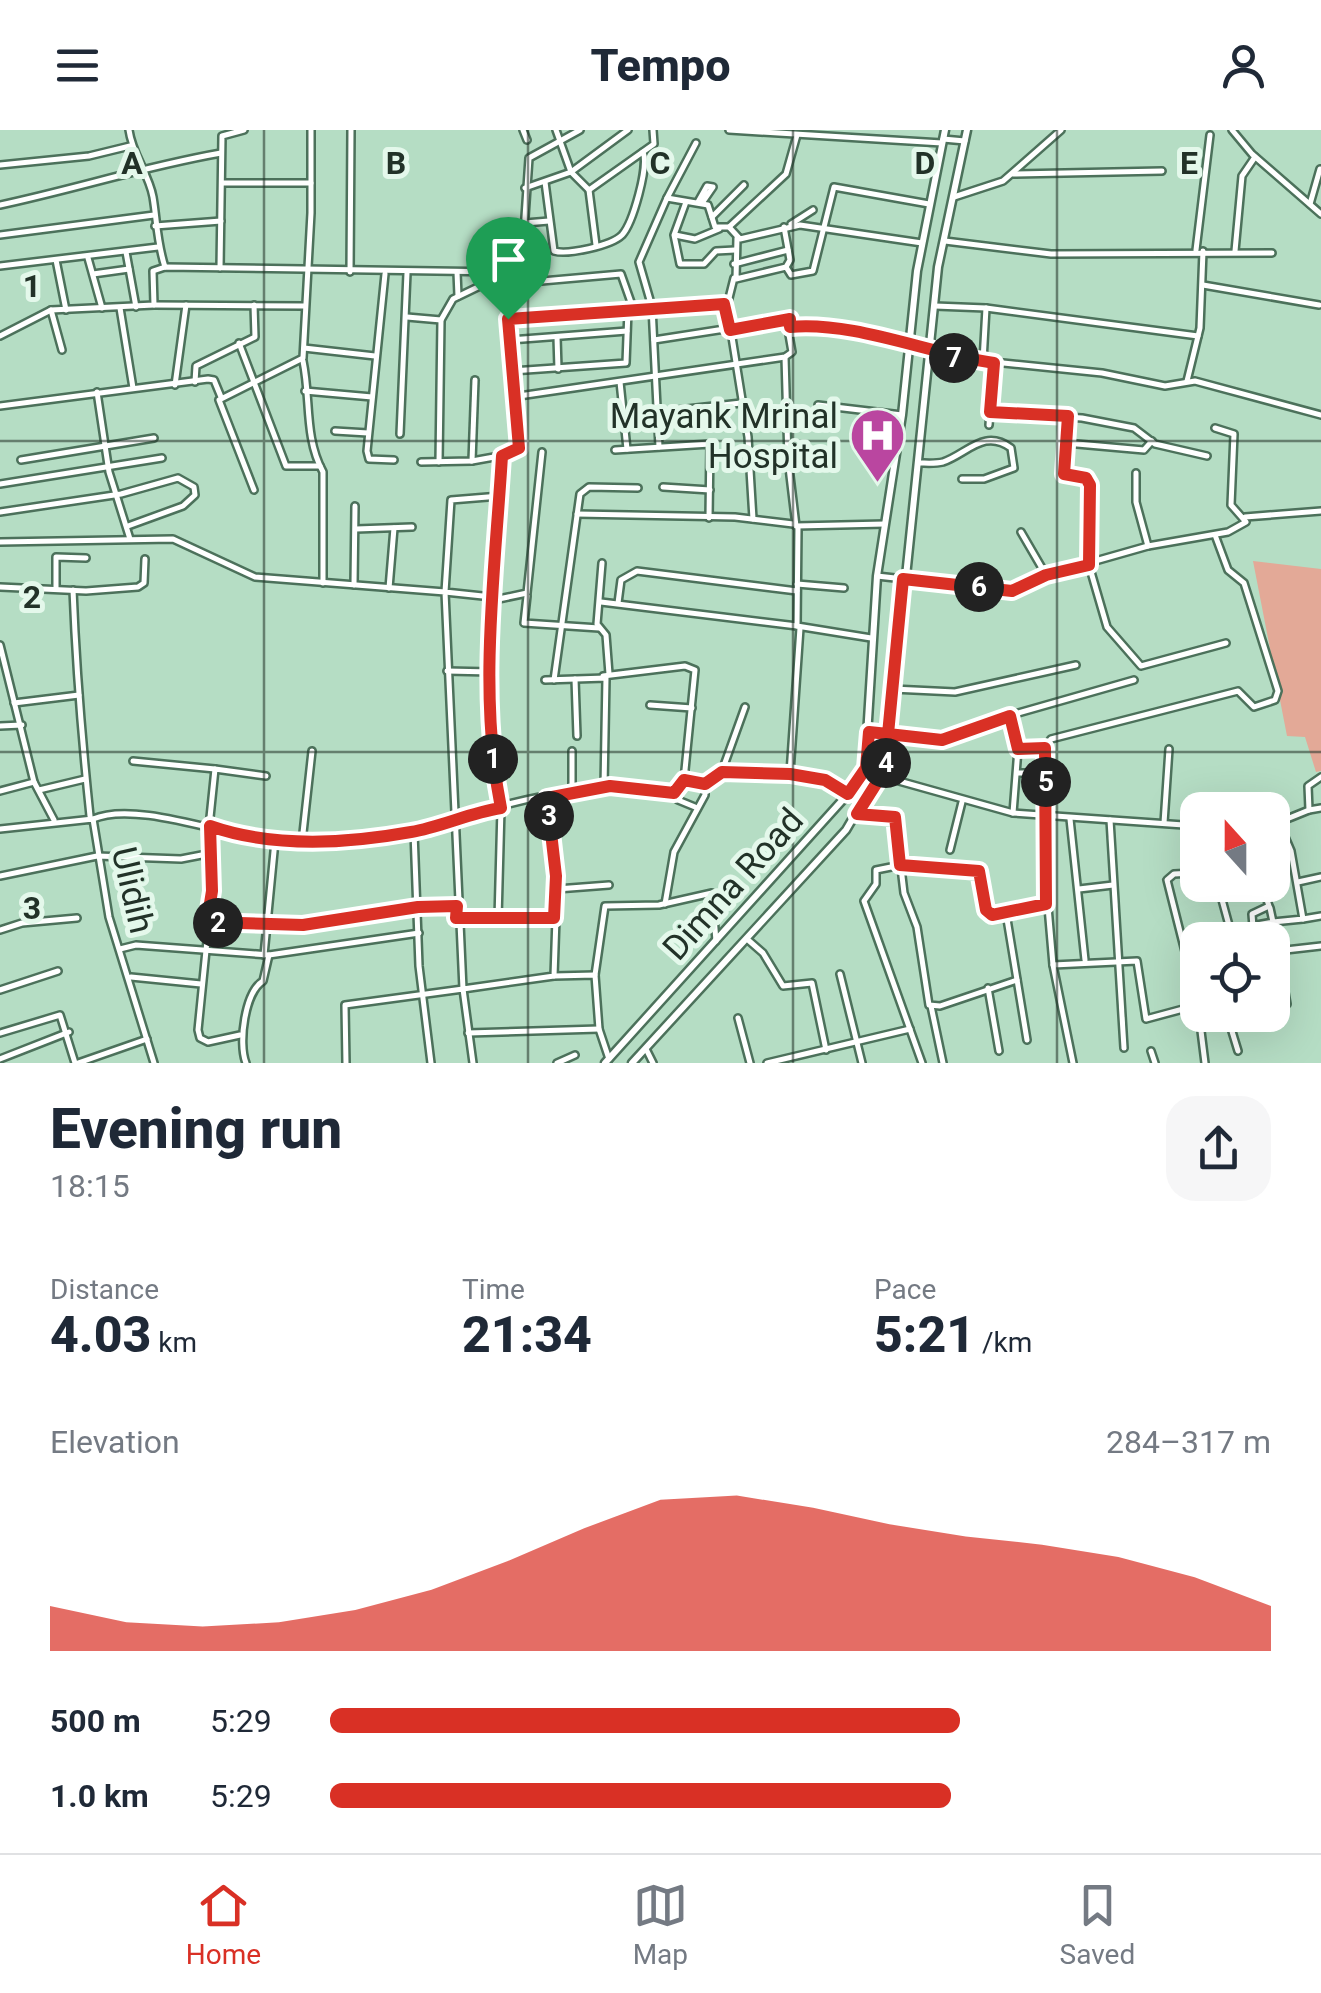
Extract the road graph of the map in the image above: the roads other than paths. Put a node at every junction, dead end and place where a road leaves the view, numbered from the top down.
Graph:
1 (129, 130) edge
2 (244, 130) edge
3 (311, 130) edge
4 (351, 130) edge
5 (523, 130) edge
6 (556, 130) edge
7 (580, 130) edge
8 (628, 130) edge
9 (654, 130) edge
10 (728, 130) edge
11 (872, 130) edge
12 (968, 130) edge
13 (1061, 130) edge
14 (1232, 130) edge
15 (789, 132) edge
16 (797, 134) junction
17 (838, 134) edge
18 (1210, 135) dead end
19 (944, 137) edge
20 (872, 139) junction
21 (527, 140) dead end
22 (965, 141) junction
23 (561, 143) junction
24 (696, 143) dead end
25 (131, 146) junction
26 (643, 152) junction
27 (221, 153) junction
28 (1255, 156) junction
29 (0, 164) edge
30 (139, 168) junction
31 (1320, 169) edge
32 (1162, 170) dead end
33 (570, 172) junction
34 (1012, 174) junction
35 (545, 182) junction
36 (222, 183) junction
37 (311, 183) junction
38 (744, 185) dead end
39 (525, 188) junction
40 (589, 190) junction
41 (954, 197) junction
42 (667, 198) junction
43 (686, 202) junction
44 (929, 204) junction
45 (1310, 204) junction
46 (0, 205) edge
47 (814, 210) dead end
48 (1321, 214) edge
49 (154, 215) junction
50 (710, 219) junction
51 (222, 221) junction
52 (549, 221) junction
53 (525, 223) junction
54 (154, 226) junction
55 (825, 226) junction
56 (729, 227) junction
57 (786, 227) junction
58 (719, 228) junction
59 (0, 235) edge
60 (674, 235) junction
61 (737, 238) junction
62 (922, 242) junction
63 (945, 242) junction
64 (596, 245) junction
65 (158, 247) junction
66 (735, 250) junction
67 (788, 250) junction
68 (1200, 251) junction
69 (1235, 251) junction
70 (126, 252) junction
71 (1272, 253) dead end
72 (88, 256) junction
73 (56, 260) junction
74 (734, 264) junction
75 (0, 266) edge
76 (165, 267) junction
77 (786, 267) junction
78 (220, 268) junction
79 (129, 269) junction
80 (308, 271) junction
81 (350, 272) junction
82 (457, 272) junction
83 (483, 272) junction
84 (502, 272) junction
85 (385, 273) junction
86 (407, 273) junction
87 (92, 274) junction
88 (734, 278) junction
89 (506, 284) junction
90 (1203, 285) junction
91 (458, 296) junction
92 (154, 305) junction
93 (186, 305) junction
94 (254, 305) junction
95 (1319, 305) edge
96 (304, 306) junction
97 (727, 306) junction
98 (934, 306) junction
99 (136, 307) junction
100 (652, 307) junction
101 (102, 308) junction
102 (120, 308) junction
103 (986, 308) junction
104 (630, 309) junction
105 (51, 310) junction
106 (66, 310) junction
107 (407, 317) junction
108 (508, 319) junction
109 (441, 320) junction
110 (790, 327) junction
111 (730, 330) junction
112 (628, 331) junction
113 (0, 336) edge
114 (557, 336) junction
115 (1198, 336) junction
116 (510, 340) junction
117 (654, 340) junction
118 (239, 343) junction
119 (908, 345) junction
120 (303, 348) junction
121 (62, 350) dead end
122 (930, 353) junction
123 (376, 356) junction
124 (786, 357) junction
125 (303, 358) junction
126 (983, 362) junction
127 (994, 363) junction
128 (737, 365) junction
129 (558, 370) junction
130 (512, 371) junction
131 (654, 377) junction
132 (475, 380) dead end
133 (195, 382) junction
134 (253, 382) junction
135 (620, 382) junction
136 (1186, 384) junction
137 (175, 385) junction
138 (132, 388) junction
139 (97, 391) junction
140 (305, 391) junction
141 (516, 394) junction
142 (372, 396) junction
143 (220, 397) junction
144 (741, 402) junction
145 (0, 406) edge
146 (818, 406) dead end
147 (678, 410) dead end
148 (990, 412) junction
149 (902, 415) junction
150 (1321, 415) edge
151 (1068, 416) junction
152 (988, 425) dead end
153 (1216, 428) dead end
154 (335, 431) dead end
155 (368, 433) junction
156 (400, 434) dead end
157 (154, 438) dead end
158 (1152, 441) junction
159 (1066, 443) junction
160 (107, 447) junction
161 (659, 447) junction
162 (627, 449) junction
163 (615, 450) dead end
164 (542, 452) dead end
165 (502, 456) junction
166 (1208, 456) dead end
167 (162, 458) dead end
168 (20, 460) dead end
169 (394, 460) dead end
170 (472, 461) junction
171 (421, 462) dead end
172 (439, 462) junction
173 (918, 463) junction
174 (320, 466) junction
175 (109, 467) junction
176 (1136, 474) dead end
177 (962, 479) dead end
178 (0, 484) edge
179 (638, 488) dead end
180 (663, 488) dead end
181 (254, 490) dead end
182 (711, 490) junction
183 (117, 495) junction
184 (500, 496) junction
185 (355, 506) dead end
186 (1321, 511) edge
187 (0, 512) edge
188 (577, 514) junction
189 (710, 518) junction
190 (752, 519) junction
191 (1243, 523) junction
192 (885, 524) junction
193 (796, 525) junction
194 (128, 526) junction
195 (412, 527) dead end
196 (394, 528) junction
197 (356, 530) junction
198 (1021, 532) dead end
199 (1215, 535) junction
200 (130, 539) junction
201 (0, 542) edge
202 (1148, 546) junction
203 (86, 558) dead end
204 (145, 559) dead end
205 (1089, 562) junction
206 (602, 563) dead end
207 (1046, 575) junction
208 (877, 576) junction
209 (903, 579) junction
210 (324, 583) junction
211 (354, 585) junction
212 (0, 587) edge
213 (56, 588) junction
214 (390, 588) junction
215 (797, 588) junction
216 (844, 588) dead end
217 (73, 590) junction
218 (445, 592) junction
219 (527, 593) junction
220 (493, 598) junction
221 (601, 602) junction
222 (618, 603) junction
223 (561, 627) junction
224 (798, 627) junction
225 (599, 628) junction
226 (871, 638) junction
227 (1226, 642) dead end
228 (0, 646) edge
229 (1076, 664) dead end
230 (447, 671) junction
231 (491, 672) junction
232 (606, 675) junction
233 (575, 678) junction
234 (546, 680) dead end
235 (554, 680) junction
236 (1134, 680) dead end
237 (893, 689) junction
238 (79, 696) junction
239 (14, 703) junction
240 (650, 706) dead end
241 (745, 707) dead end
242 (692, 708) junction
243 (1010, 716) junction
244 (22, 724) junction
245 (0, 726) edge
246 (869, 732) junction
247 (888, 734) junction
248 (576, 736) dead end
249 (1045, 748) junction
250 (1018, 749) junction
251 (1170, 749) dead end
252 (312, 751) dead end
253 (572, 751) dead end
254 (133, 761) dead end
255 (215, 770) junction
256 (722, 772) junction
257 (1018, 773) junction
258 (1046, 773) junction
259 (790, 774) junction
260 (266, 776) dead end
261 (881, 776) junction
262 (1321, 777) edge
263 (86, 779) junction
264 (684, 780) junction
265 (34, 782) junction
266 (705, 784) junction
267 (604, 787) junction
268 (39, 790) junction
269 (0, 791) edge
270 (572, 792) junction
271 (674, 793) junction
272 (848, 794) junction
273 (547, 798) junction
274 (962, 802) junction
275 (696, 807) junction
276 (501, 808) junction
277 (1321, 808) edge
278 (1308, 810) junction
279 (1013, 812) junction
280 (857, 814) junction
281 (457, 816) junction
282 (1046, 817) junction
283 (92, 818) junction
284 (1290, 818) edge
285 (1070, 819) junction
286 (54, 820) junction
287 (1110, 820) junction
288 (1164, 823) junction
289 (1180, 825) edge
290 (210, 826) junction
291 (0, 828) edge
292 (414, 832) junction
293 (274, 841) junction
294 (302, 842) junction
295 (950, 850) dead end
296 (212, 853) junction
297 (97, 856) junction
298 (1290, 861) edge
299 (900, 865) junction
300 (1180, 874) edge
301 (0, 876) edge
302 (1321, 877) edge
303 (1298, 882) junction
304 (1114, 884) junction
305 (609, 885) dead end
306 (556, 889) junction
307 (1079, 889) junction
308 (1268, 902) edge
309 (665, 904) junction
310 (1046, 904) junction
311 (457, 906) junction
312 (1269, 906) junction
313 (418, 908) junction
314 (1006, 913) junction
315 (1321, 916) edge
316 (77, 918) dead end
317 (456, 918) junction
318 (554, 918) junction
319 (498, 919) junction
320 (1303, 919) junction
321 (207, 922) junction
322 (1251, 922) edge
323 (1273, 922) joint
324 (265, 924) junction
325 (1180, 929) edge
326 (0, 930) edge
327 (419, 933) junction
328 (746, 939) junction
329 (716, 941) junction
330 (1321, 946) edge
331 (120, 948) junction
332 (1290, 950) edge
333 (204, 952) junction
334 (267, 955) junction
335 (1118, 960) junction
336 (1085, 961) junction
337 (1053, 964) junction
338 (58, 970) dead end
339 (840, 974) dead end
340 (554, 976) junction
341 (595, 976) junction
342 (131, 978) junction
343 (1017, 980) junction
344 (201, 984) junction
345 (988, 988) junction
346 (463, 989) junction
347 (0, 990) edge
348 (422, 993) junction
349 (932, 1006) junction
350 (1180, 1009) edge
351 (738, 1018) dead end
352 (910, 1028) junction
353 (599, 1029) junction
354 (0, 1032) edge
355 (69, 1032) junction
356 (1201, 1032) edge
357 (1233, 1032) edge
358 (468, 1033) junction
359 (240, 1035) junction
360 (147, 1038) junction
361 (1027, 1040) dead end
362 (857, 1045) junction
363 (1124, 1048) dead end
364 (646, 1049) junction
365 (826, 1050) junction
366 (999, 1051) dead end
367 (1238, 1051) dead end
368 (1151, 1052) dead end
369 (575, 1054) dead end
370 (0, 1058) edge
371 (607, 1061) edge
372 (783, 1061) edge
373 (77, 1063) edge
374 (154, 1063) edge
375 (246, 1063) edge
376 (346, 1063) edge
377 (431, 1063) edge
378 (473, 1063) edge
379 (557, 1063) edge
380 (632, 1063) edge
381 (653, 1063) edge
382 (750, 1063) edge
383 (767, 1063) edge
384 (862, 1063) edge
385 (922, 1063) edge
386 (943, 1063) edge
387 (1072, 1063) edge
388 (1155, 1063) edge
389 (1206, 1063) edge

1 - 25 street
2 - 27 street
3 - 37 street
4 - 81 street
5 - 21 street
6 - 23 street
7 - 23 street
8 - 33 street
9 - 26 street
10 - 15 street
11 - 20 street
12 - 22 street
13 - 34 street
14 - 28 street
15 - 16 street
16 - 17 street
16 - 56 street
17 - 20 street
18 - 68 street
19 - 20 street
19 - 22 street
19 - 44 street, Dimna Road
22 - 41 street
23 - 33 street
23 - 39 street
24 - 42 street
25 - 29 street
25 - 30 street
26 - 40 street
26 - 64 street
27 - 30 street
27 - 36 street
28 - 45 street
28 - 69 street
30 - 46 street
30 - 49 street
31 - 45 street
32 - 34 street
33 - 35 street
33 - 40 street
34 - 41 street
35 - 39 street
35 - 52 street
36 - 37 street
36 - 51 street
37 - 80 street
38 - 50 street
39 - 53 street
40 - 64 street
41 - 63 street
42 - 43 street
42 - 100 street
43 - 50 street
43 - 60 street
44 - 55 street
44 - 62 street, Dimna Road
45 - 48 street
47 - 57 street
49 - 54 street
49 - 59 street
50 - 58 street
51 - 54 street
51 - 78 street
52 - 53 street
52 - 64 street
53 - 84 street
54 - 65 street
55 - 57 street
55 - 62 street
55 - 77 street
56 - 58 street
56 - 61 street
57 - 61 street
57 - 67 street
58 - 60 street
60 - 66 street
61 - 66 street
62 - 119 street, Dimna Road
63 - 68 street
63 - 98 street
65 - 70 street
65 - 76 street
66 - 74 street
67 - 74 street
67 - 77 street
68 - 69 street
68 - 90 street
69 - 71 street
70 - 72 street
70 - 79 street
72 - 73 street
72 - 87 street
73 - 75 street
73 - 106 street
74 - 88 street
76 - 78 street
76 - 92 street
77 - 88 street
78 - 80 street
79 - 87 street
79 - 99 street
80 - 81 street
80 - 96 street
81 - 85 street
82 - 83 street
82 - 86 street
82 - 91 street
83 - 84 street
83 - 91 street
84 - 89 street
85 - 86 street
85 - 123 street
86 - 107 street
87 - 101 street
88 - 97 street
89 - 104 street
89 - 108 street
90 - 95 street
90 - 115 street
91 - 109 street
92 - 93 street
92 - 99 street
93 - 94 street
93 - 137 street
94 - 96 street
94 - 118 street
96 - 120 street
97 - 100 street
97 - 111 street
98 - 103 street
98 - 122 street
99 - 102 street
100 - 104 street
100 - 117 street
101 - 102 street
101 - 106 street
102 - 138 street
103 - 115 street
103 - 126 street
104 - 108 street
104 - 112 street
105 - 106 street
105 - 113 street
105 - 121 street
107 - 109 street
107 - 156 street
108 - 116 street
109 - 172 street
110 - 111 street
110 - 119 street
110 - 124 street
111 - 117 street
111 - 128 street
112 - 114 street
112 - 129 street
114 - 116 street
114 - 129 street
115 - 136 street
116 - 130 street
117 - 131 street
118 - 133 street
118 - 134 street
119 - 122 street
119 - 149 street, Dimna Road
120 - 123 street
120 - 125 street
122 - 126 street
122 - 173 street
123 - 142 street
124 - 128 street
124 - 193 street
125 - 134 street
125 - 140 street
126 - 127 street
127 - 136 street
127 - 148 street
128 - 131 street
128 - 144 street
129 - 130 street
130 - 141 street
131 - 135 street
131 - 161 street
132 - 170 street
133 - 137 street
133 - 143 street
134 - 143 street
134 - 174 street
135 - 141 street
135 - 162 street
136 - 150 street
137 - 138 street
138 - 139 street
139 - 145 street
139 - 160 street
140 - 142 street
140 - 174 street
141 - 165 street
142 - 155 street
143 - 181 street
144 - 147 street
144 - 190 street
146 - 149 street
148 - 151 street
148 - 152 street
149 - 192 street, Dimna Road
151 - 158 street
151 - 159 street
153 - 191 street
154 - 155 street
155 - 169 street
157 - 160 street
158 - 159 street
158 - 166 street
159 - 205 street
160 - 168 street
160 - 175 street
161 - 162 street
161 - 182 street
162 - 163 street
164 - 219 street
165 - 170 street
165 - 184 street
167 - 175 street
170 - 172 street
171 - 172 street
173 - 177 street
173 - 209 street
174 - 210 street
175 - 178 street
175 - 183 street
176 - 202 street
179 - 188 street
180 - 182 street
182 - 189 street
183 - 187 street
183 - 194 street
183 - 194 street
184 - 218 street
184 - 220 street
185 - 197 street
186 - 191 street
188 - 189 street
188 - 223 street
189 - 190 street
190 - 193 street
191 - 199 street
192 - 193 street
192 - 208 street, Dimna Road
193 - 215 street
194 - 200 street
195 - 196 street
196 - 197 street
196 - 214 street
197 - 211 street
198 - 207 street
199 - 202 street
199 - 249 street
200 - 201 street
200 - 210 street
202 - 205 street
203 - 213 street
204 - 217 street
205 - 207 street
205 - 227 street
206 - 221 street
207 - 209 street
208 - 209 street
208 - 226 street, Dimna Road
209 - 237 street
210 - 211 street
211 - 214 street
212 - 213 street
213 - 217 street
214 - 218 street
215 - 216 street
215 - 222 street
215 - 224 street
217 - 238 street
218 - 220 street
218 - 230 street
219 - 220 street
219 - 223 street
220 - 231 street
221 - 222 street
221 - 225 street
222 - 224 street
223 - 225 street
223 - 235 street
224 - 226 street
224 - 259 street
225 - 232 street
226 - 246 street, Dimna Road
228 - 239 street
229 - 237 street
230 - 231 street
230 - 281 street
231 - 276 street
232 - 233 street
232 - 242 street
232 - 267 street
233 - 235 street
233 - 248 street
234 - 235 street
236 - 243 street
237 - 247 street
238 - 239 street
238 - 263 street
239 - 244 street
240 - 242 street
241 - 256 street
242 - 264 street
243 - 247 street
243 - 250 street
244 - 245 street
244 - 265 street
246 - 247 street
246 - 272 street, Dimna Road
247 - 261 street
249 - 250 street
249 - 258 street
250 - 257 street
251 - 288 street
252 - 294 street
253 - 270 street
254 - 255 street
255 - 260 street
255 - 290 street
256 - 259 street
256 - 266 street
257 - 258 street
257 - 279 street
258 - 282 street
259 - 272 street
261 - 274 street
261 - 280 street
262 - 278 street
263 - 268 street
263 - 283 street
264 - 266 street
264 - 271 street
265 - 268 street
265 - 269 street
266 - 275 street
267 - 270 street
267 - 271 street
268 - 286 street
270 - 273 street
271 - 275 street
272 - 329 street, Dimna Road
273 - 276 street
273 - 306 street
274 - 279 street
274 - 295 street
275 - 309 street
276 - 281 street
276 - 319 street
277 - 278 street
278 - 284 street
279 - 282 street
280 - 299 street
280 - 328 street
281 - 292 street
281 - 311 street
282 - 285 street
282 - 310 street
283 - 286 street, Ulidih
283 - 290 street
283 - 297 street, Ulidih
285 - 287 street
285 - 307 street
286 - 291 street, Ulidih
287 - 288 street
287 - 304 street
288 - 289 street
290 - 293 street
290 - 296 street
292 - 294 street
292 - 313 street
293 - 294 street
293 - 324 street
296 - 297 street
296 - 321 street
297 - 301 street
297 - 331 street, Ulidih
298 - 303 street
299 - 314 street
299 - 349 street
299 - 352 street
300 - 325 street
302 - 303 street
303 - 320 street
304 - 307 street
304 - 335 street
305 - 306 street
306 - 318 street
307 - 336 street
308 - 312 street
309 - 329 street
309 - 341 street
310 - 314 street
310 - 337 street
311 - 313 street
311 - 317 street
312 - 322 street
312 - 323 street
313 - 324 street
313 - 327 street
314 - 343 street
315 - 320 street
316 - 326 street
317 - 319 street
317 - 346 street
318 - 319 street
318 - 340 street
320 - 323 street
321 - 324 street
321 - 333 street
324 - 334 street
327 - 334 street
327 - 348 street
328 - 364 street
328 - 365 street
329 - 371 street, Dimna Road
330 - 332 street
331 - 333 street
331 - 342 street, Ulidih
333 - 334 street
333 - 344 street
334 - 359 street
335 - 336 street
335 - 350 street
335 - 363 street
336 - 337 street
337 - 387 street
338 - 347 street
339 - 362 street
340 - 341 street
340 - 346 street
341 - 353 street
342 - 344 street
342 - 360 street, Ulidih
343 - 345 street
343 - 361 street
344 - 359 street
345 - 349 street
345 - 366 street
346 - 348 street
346 - 358 street
348 - 376 street
348 - 377 street
349 - 386 street
351 - 382 street
352 - 362 street
352 - 385 street
353 - 358 street
353 - 371 street
354 - 355 street
355 - 370 street
355 - 373 street
356 - 389 street
357 - 367 street
358 - 378 street
359 - 375 street
360 - 373 street
360 - 374 street, Ulidih
362 - 365 street
362 - 384 street
364 - 380 street
364 - 381 street
365 - 372 street
368 - 388 street
369 - 379 street
372 - 383 street

